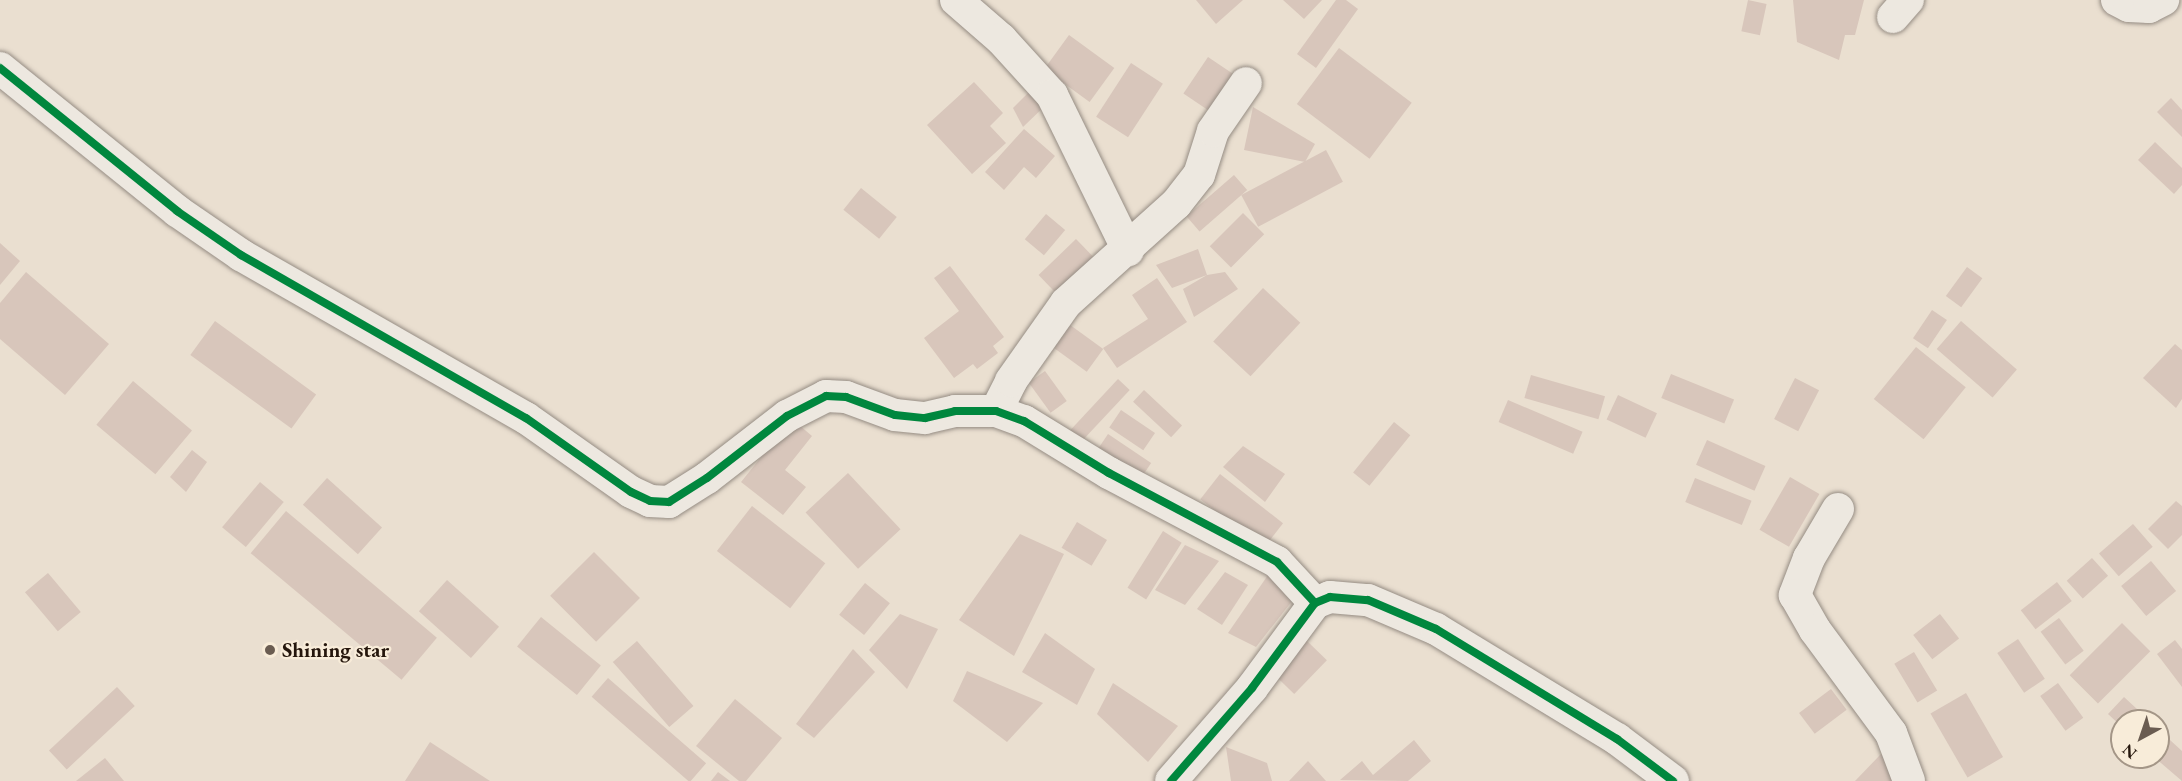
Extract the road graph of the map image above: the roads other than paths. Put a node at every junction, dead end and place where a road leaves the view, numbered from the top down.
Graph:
1 (956, 0) edge
2 (2117, 0) edge
3 (2163, 0) edge
4 (0, 68) edge
5 (1246, 83) dead end
6 (1128, 250) junction
7 (996, 411) junction
8 (1838, 509) dead end
9 (1315, 603) junction
10 (1171, 781) edge
11 (1673, 781) edge
12 (1909, 781) edge

1 - 6 street
2 - 3 street
4 - 7 street
5 - 6 street
6 - 7 street
7 - 9 street
8 - 12 street
9 - 10 street
9 - 11 street

